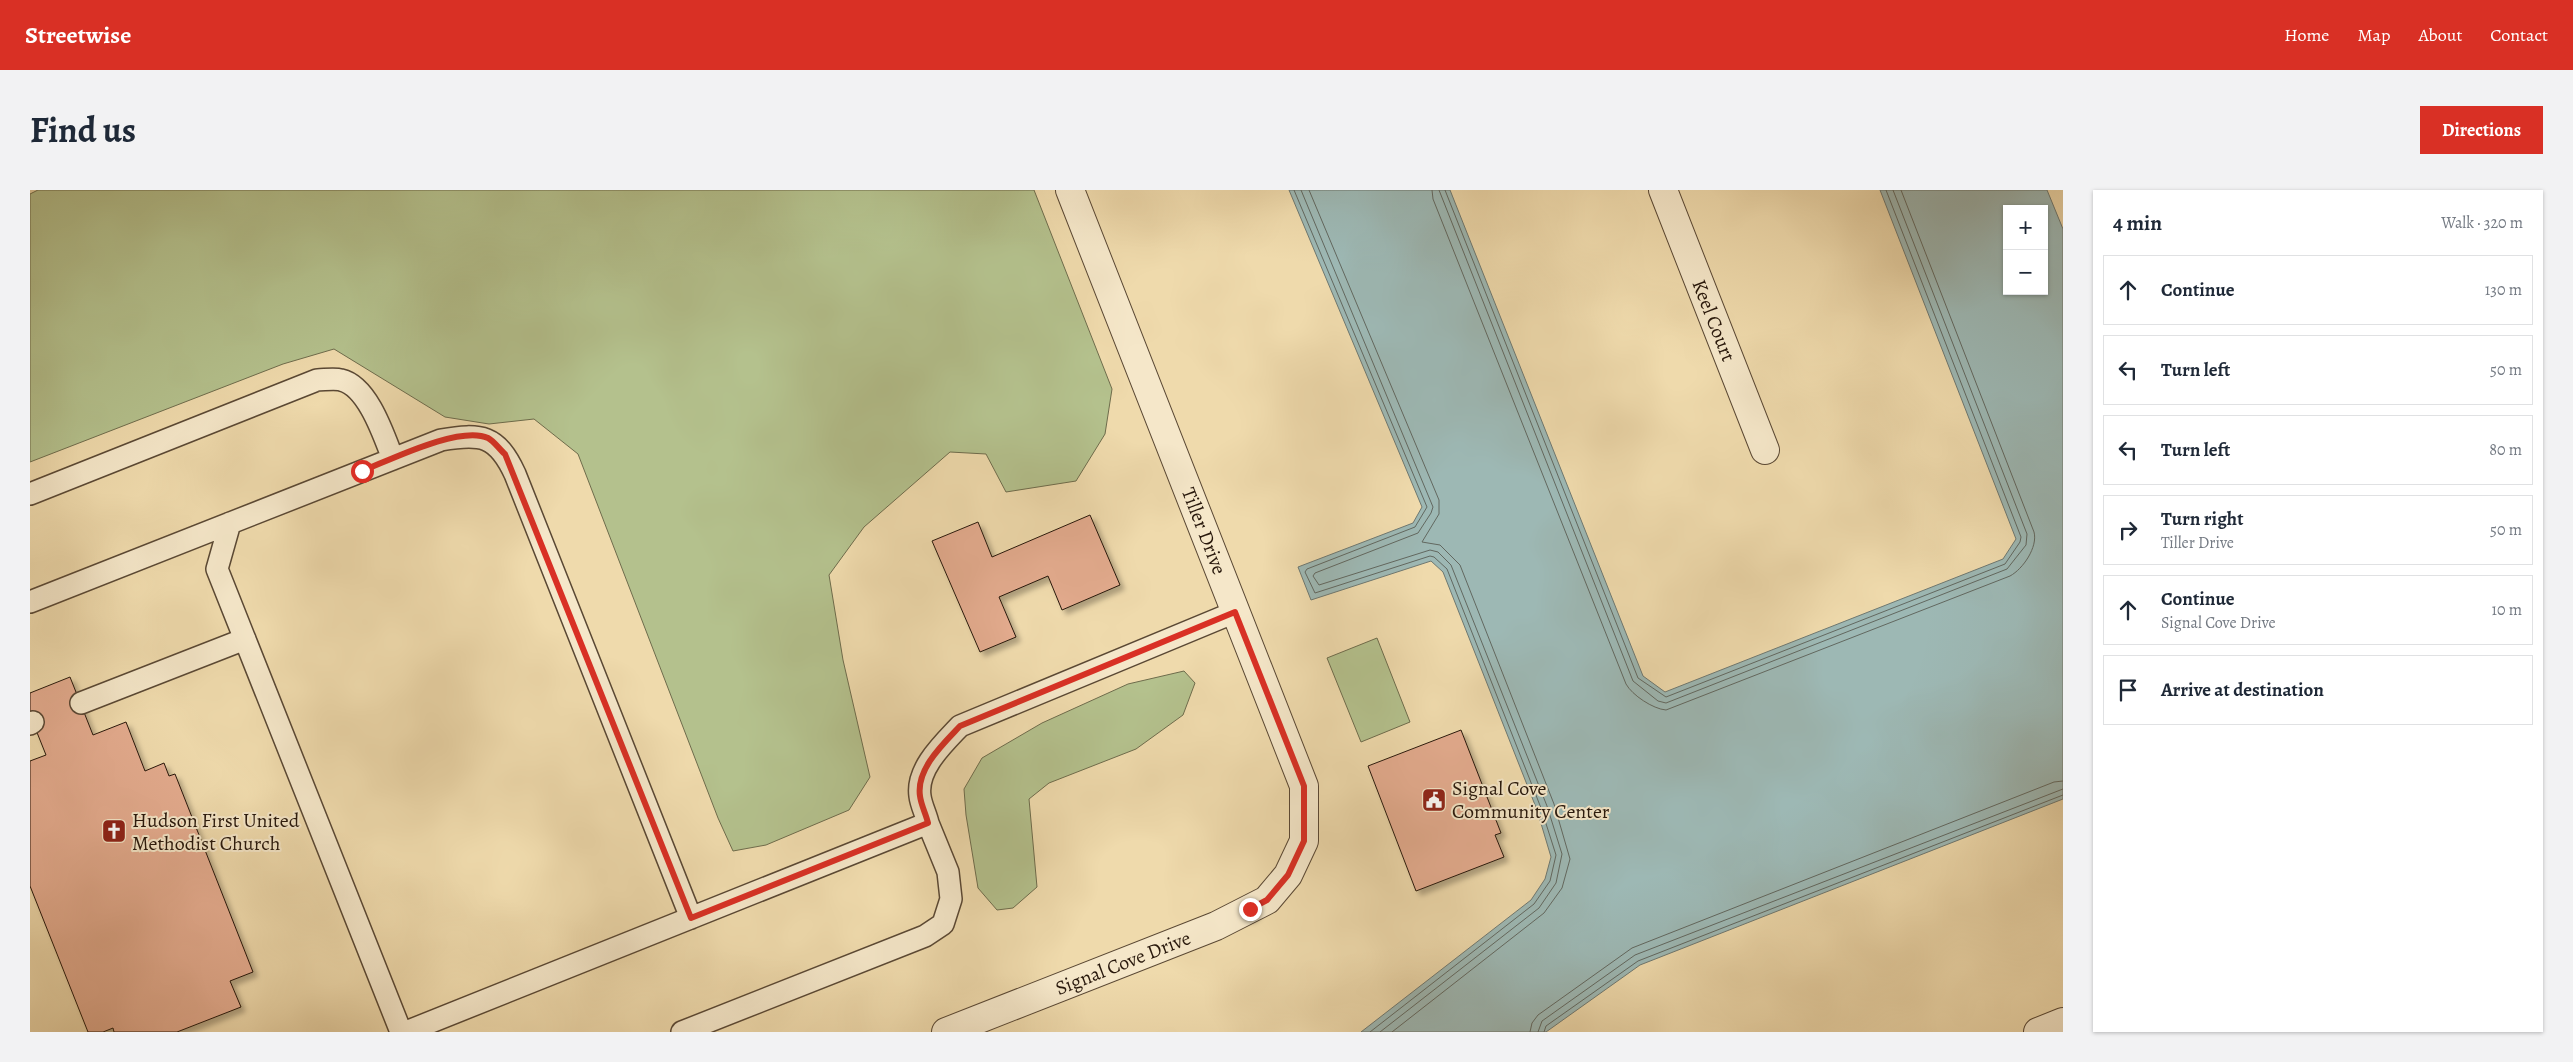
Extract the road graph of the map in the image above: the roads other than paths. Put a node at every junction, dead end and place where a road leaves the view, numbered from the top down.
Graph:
1 (1070, 190) edge
2 (1663, 190) edge
3 (1765, 450) dead end
4 (393, 459) junction
5 (30, 494) edge
6 (230, 523) junction
7 (30, 602) edge
8 (1235, 612) junction
9 (244, 639) junction
10 (81, 703) dead end
11 (928, 823) junction
12 (1288, 875) joint
13 (691, 918) junction
14 (2063, 1022) edge
15 (401, 1032) edge
16 (406, 1032) edge
17 (682, 1032) edge
18 (946, 1032) edge
19 (2038, 1032) edge

1 - 8 street, Tiller Drive
2 - 3 street, Keel Court
4 - 5 lane
4 - 6 lane
4 - 13 lane
6 - 7 lane
6 - 9 lane
8 - 11 lane
8 - 12 street, Tiller Drive
9 - 10 lane
9 - 15 lane
11 - 13 lane
11 - 17 lane
12 - 18 street, Signal Cove Drive
13 - 16 lane
14 - 19 street

